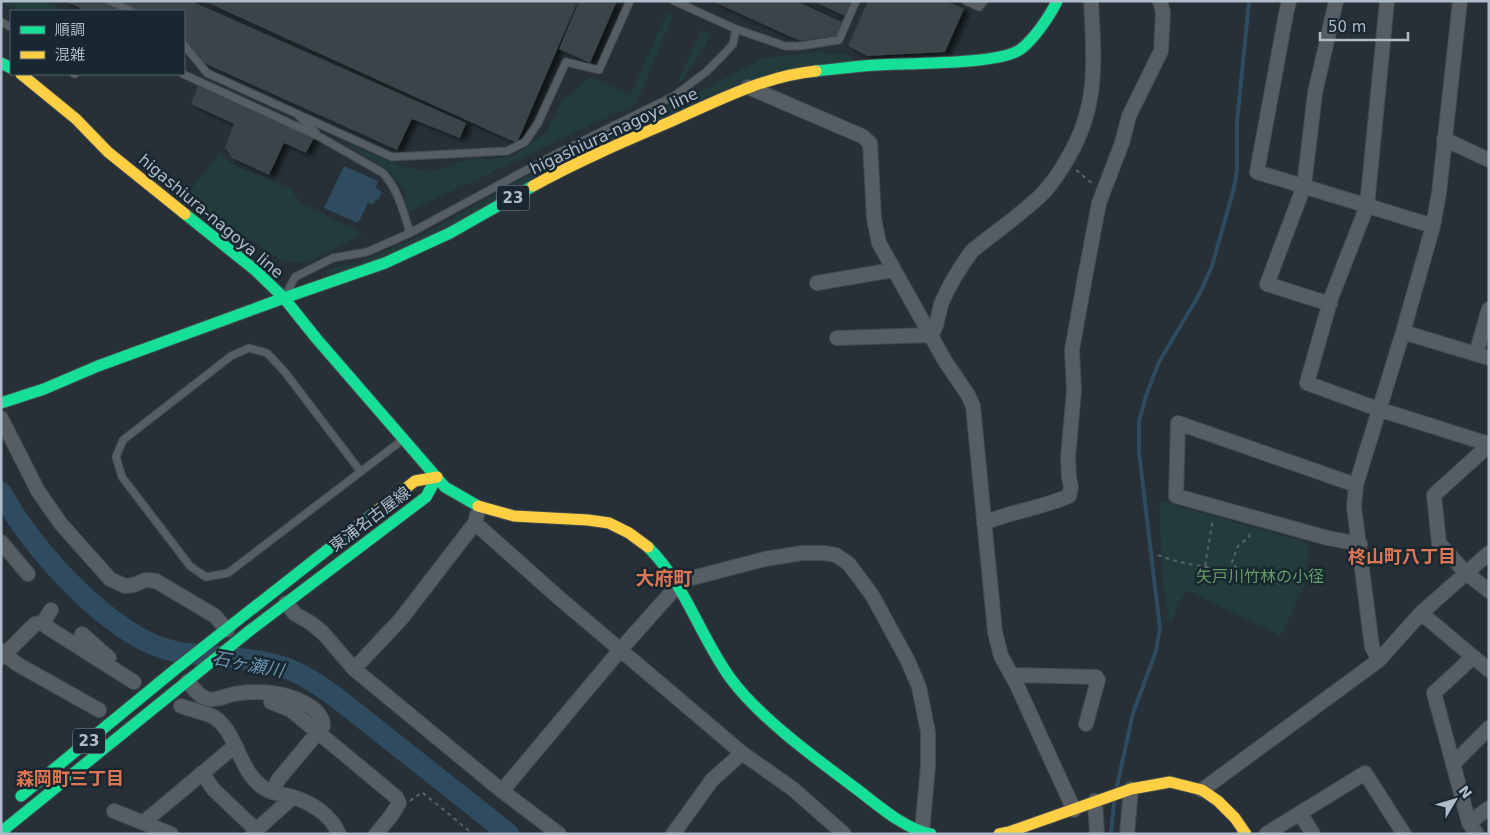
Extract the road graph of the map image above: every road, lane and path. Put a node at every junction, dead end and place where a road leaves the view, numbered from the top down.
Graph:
1 (110, 1) edge
2 (630, 1) edge
3 (674, 1) edge
4 (856, 1) edge
5 (966, 1) edge
6 (984, 1) edge
7 (1057, 1) edge
8 (1091, 1) edge
9 (1160, 1) edge
10 (1289, 1) edge
11 (1336, 1) edge
12 (1386, 1) edge
13 (1460, 1) edge
14 (130, 10) edge
15 (736, 29) junction
16 (185, 46) edge
17 (22, 75) edge
18 (185, 75) edge
19 (748, 87) junction
20 (296, 113) junction
21 (320, 137) junction
22 (1444, 139) junction
23 (1489, 160) edge
24 (1066, 162) junction
25 (1304, 186) junction
26 (1105, 189) junction
27 (1367, 206) junction
28 (1433, 226) junction
29 (410, 233) junction
30 (893, 270) junction
31 (817, 283) dead end
32 (284, 298) junction
33 (1330, 304) junction
34 (1489, 309) edge
35 (1403, 332) junction
36 (931, 335) junction
37 (837, 338) dead end
38 (1482, 356) edge
39 (1, 403) edge
40 (1378, 409) junction
41 (1, 418) edge
42 (404, 439) junction
43 (1489, 444) edge
44 (361, 472) junction
45 (437, 477) junction
46 (1356, 485) junction
47 (1216, 507) junction
48 (479, 508) junction
49 (1251, 517) junction
50 (984, 522) junction
51 (475, 523) junction
52 (1, 542) edge
53 (1360, 544) junction
54 (1489, 553) edge
55 (1158, 555) dead end
56 (1232, 563) junction
57 (1205, 566) junction
58 (1229, 570) junction
59 (1466, 572) junction
60 (28, 574) dead end
61 (678, 585) junction
62 (1489, 591) edge
63 (286, 603) junction
64 (51, 610) dead end
65 (1422, 614) junction
66 (43, 623) junction
67 (224, 632) junction
68 (82, 634) dead end
69 (621, 649) junction
70 (2, 655) edge
71 (1473, 657) junction
72 (1379, 660) junction
73 (354, 669) junction
74 (1489, 670) edge
75 (1012, 675) junction
76 (192, 678) junction
77 (134, 682) dead end
78 (151, 689) junction
79 (271, 702) dead end
80 (182, 706) dead end
81 (99, 710) dead end
82 (1086, 724) dead end
83 (1489, 728) edge
84 (318, 732) junction
85 (237, 748) junction
86 (742, 753) junction
87 (1454, 763) junction
88 (202, 773) junction
89 (1128, 790) junction
90 (1202, 790) junction
91 (502, 791) junction
92 (272, 792) junction
93 (293, 797) junction
94 (1095, 801) junction
95 (399, 803) junction
96 (9, 806) dead end
97 (1489, 808) edge
98 (1074, 810) junction
99 (114, 811) dead end
100 (1300, 813) junction
101 (144, 822) junction
102 (1473, 828) edge
103 (8, 831) edge
104 (256, 831) edge
105 (926, 833) edge
106 (171, 834) edge
107 (339, 834) edge
108 (376, 834) edge
109 (473, 834) edge
110 (559, 834) edge
111 (673, 834) edge
112 (844, 834) edge
113 (999, 834) edge
114 (1097, 834) edge
115 (1127, 834) edge
116 (1246, 834) edge
117 (1266, 834) edge
118 (1313, 834) edge
119 (1404, 834) edge

1 - 14 lane
2 - 20 lane
3 - 15 lane
4 - 15 lane
5 - 6 lane
7 - 19 main road, higashiura-nagoya line / 23
8 - 24 street
9 - 26 street
10 - 25 street
11 - 25 street
12 - 27 street
13 - 22 street
15 - 29 lane
16 - 20 lane
17 - 32 main road, higashiura-nagoya line
18 - 21 lane
19 - 30 street
19 - 32 main road, higashiura-nagoya line / 23
20 - 21 lane
21 - 29 lane
22 - 23 street
22 - 28 street
24 - 26 path
24 - 36 street
25 - 27 street
25 - 33 street
26 - 50 street
27 - 28 street
27 - 33 street
28 - 35 street
29 - 32 lane
30 - 31 street
30 - 36 street
32 - 39 main road
32 - 42 main road
33 - 40 street
34 - 38 street
35 - 38 street
35 - 40 street
36 - 37 street
36 - 50 street
40 - 43 street
40 - 46 street
41 - 67 street
42 - 44 lane
42 - 45 main road
43 - 59 street
44 - 44 lane
45 - 48 main road
45 - 63 main road, 東浦名古屋線 / 23
45 - 67 main road, 東浦名古屋線 / 23
46 - 47 street
46 - 53 street
47 - 49 street
47 - 57 path
48 - 51 street
48 - 61 main road
49 - 53 street
49 - 56 path
50 - 75 street
51 - 69 street
51 - 73 street
52 - 60 street
53 - 72 street
54 - 59 street
55 - 57 path
56 - 58 path
56 - 58 path
57 - 58 path
59 - 62 street
59 - 65 street
61 - 69 street
61 - 105 main road
61 - 105 street
63 - 73 street
63 - 76 main road, 東浦名古屋線 / 23
64 - 66 street
65 - 71 street
65 - 72 street
66 - 70 street
66 - 77 street
67 - 78 main road, 東浦名古屋線 / 23
68 - 78 street
69 - 86 street
69 - 91 street
70 - 81 street
71 - 74 street
71 - 87 street
72 - 90 street
73 - 91 street
75 - 82 street
75 - 98 street
76 - 84 street
76 - 103 main road, 東浦名古屋線 / 23
78 - 96 main road, 東浦名古屋線 / 23
79 - 84 street
80 - 85 street
83 - 87 street
84 - 92 street
84 - 95 street
85 - 88 street
85 - 92 street
86 - 111 street
86 - 112 street
87 - 102 street
88 - 101 street
88 - 104 street
89 - 90 main road
89 - 94 main road
89 - 115 street
90 - 116 main road
91 - 110 street
92 - 93 street
93 - 104 street
93 - 107 street
94 - 98 main road
94 - 114 street
95 - 108 street
95 - 109 path
97 - 102 street
98 - 113 main road
99 - 101 street
100 - 117 street
100 - 118 street
100 - 119 street
101 - 106 street

